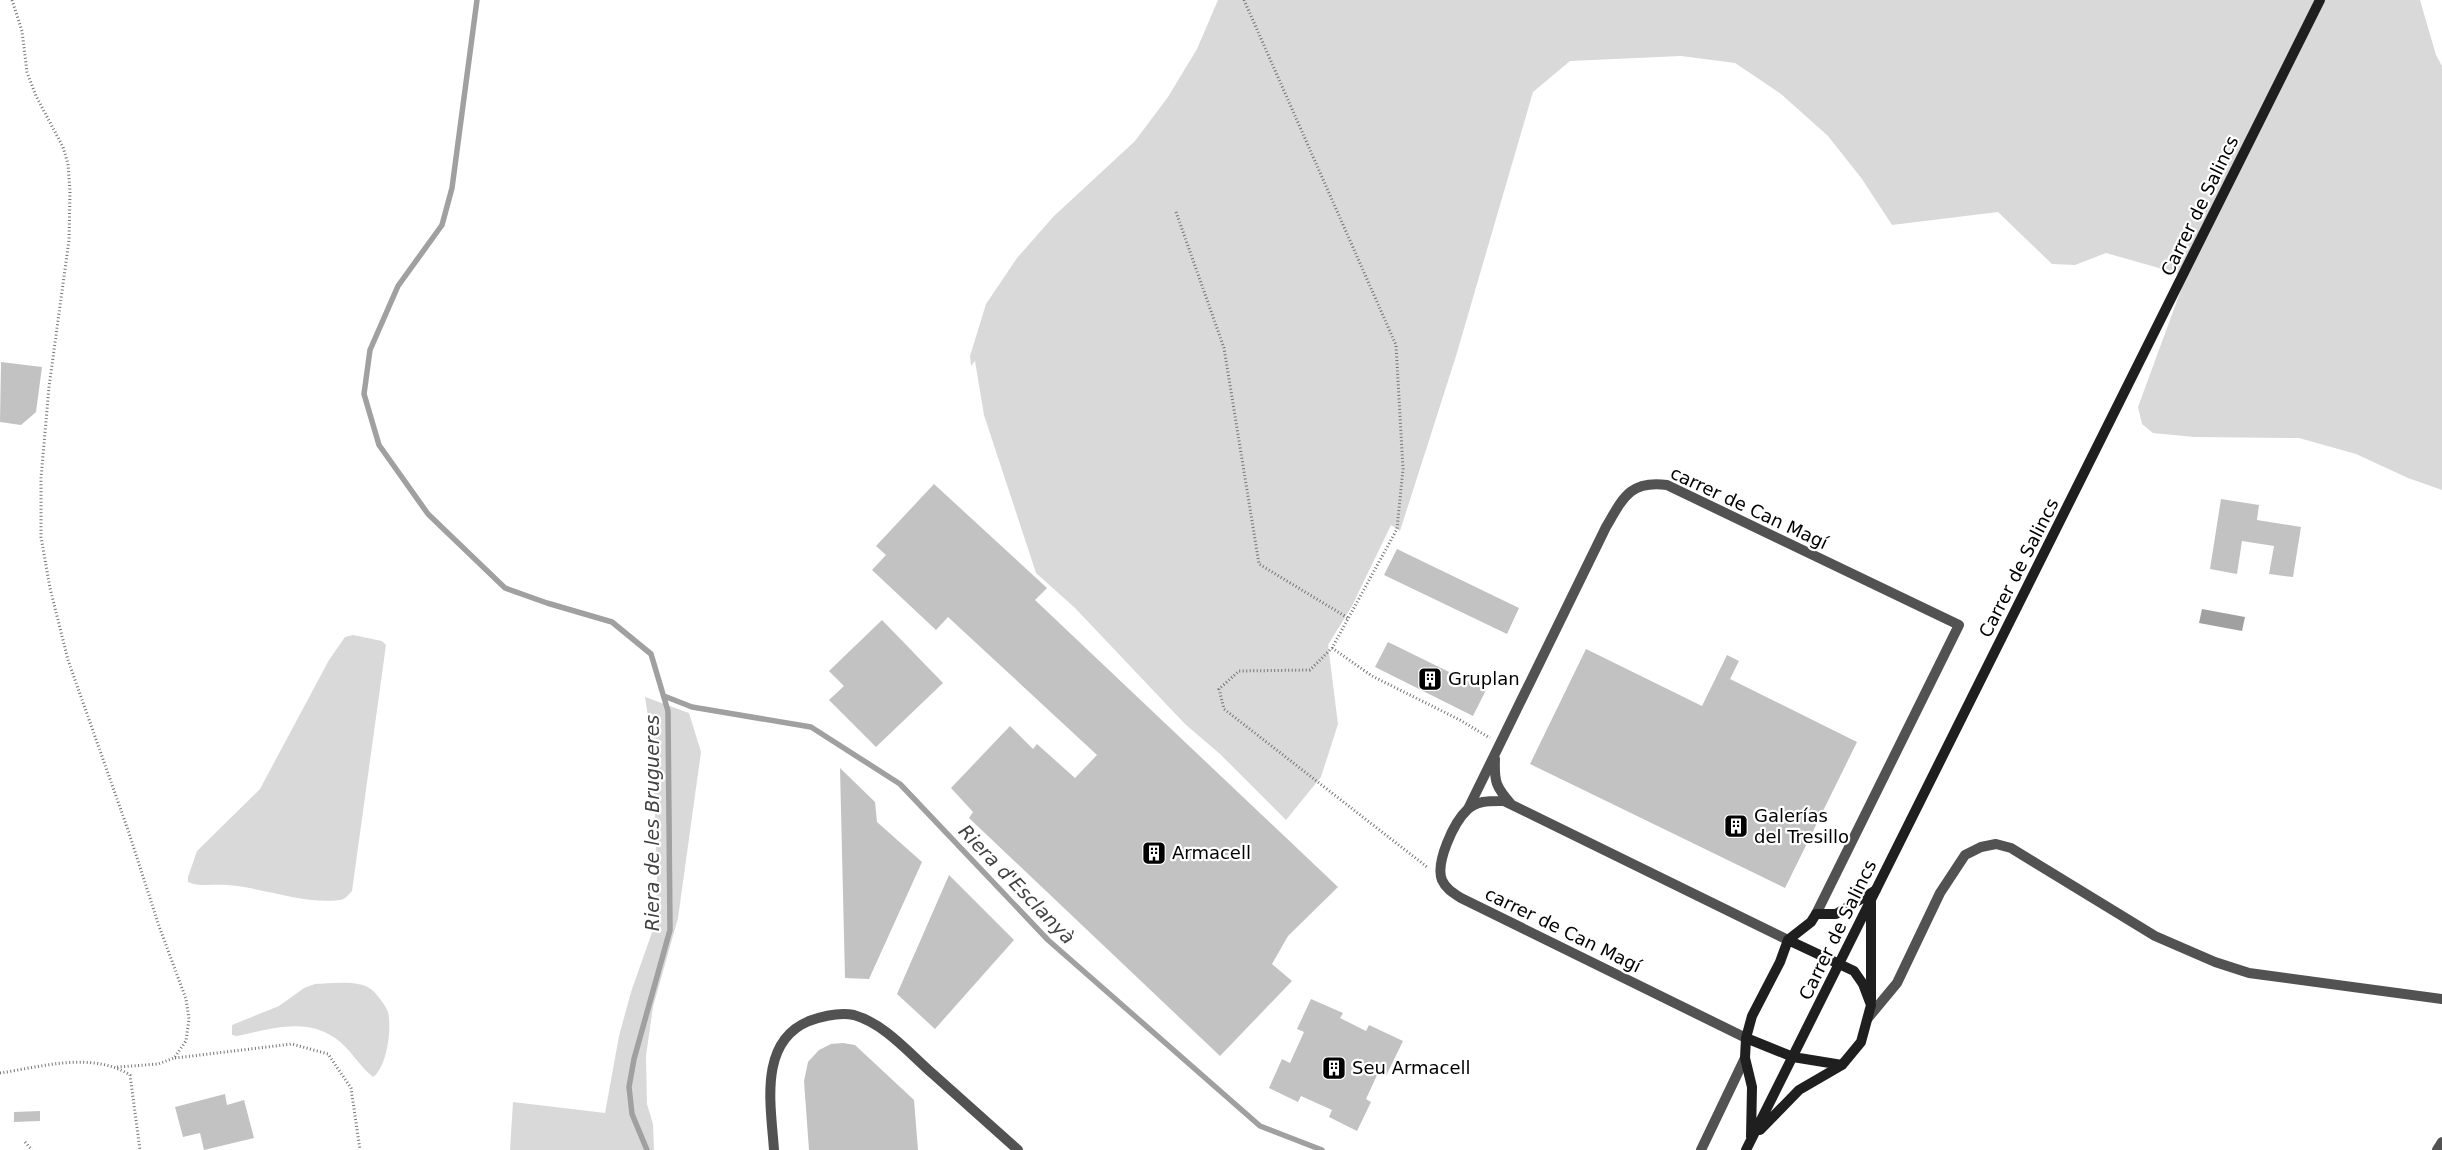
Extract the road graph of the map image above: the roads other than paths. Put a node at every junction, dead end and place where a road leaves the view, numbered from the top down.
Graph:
1 (2320, 0) edge
2 (1959, 625) joint
3 (1495, 756) junction
4 (1512, 805) junction
5 (1468, 809) junction
6 (1876, 890) junction
7 (1871, 900) junction
8 (1816, 914) junction
9 (1788, 940) junction
10 (1840, 963) junction
11 (2442, 999) edge
12 (1871, 1005) junction
13 (1868, 1018) junction
14 (1746, 1038) junction
15 (1793, 1057) junction
16 (1745, 1058) junction
17 (1842, 1065) junction
18 (1751, 1140) junction
19 (2442, 1142) edge
20 (774, 1150) edge
21 (1018, 1150) edge
22 (1701, 1150) edge
23 (1746, 1150) edge
24 (2436, 1150) edge

1 - 6 main road, Carrer de Salincs
2 - 3 street, carrer de Can Magí
2 - 8 street, Carrer de Salincs
3 - 4 street, carrer de Can Magí
3 - 5 street, carrer de Can Magí
4 - 5 street, carrer de Can Magí
4 - 9 street, carrer de Can Magí
5 - 14 street, carrer de Can Magí
6 - 7 main road, Carrer de Salincs
6 - 8 main road
7 - 10 main road, Carrer de Salincs
7 - 12 main road
8 - 9 main road
9 - 10 main road
9 - 14 main road
10 - 12 main road
10 - 15 main road, Carrer de Salincs
11 - 13 street
12 - 13 main road
13 - 17 main road
14 - 15 main road
14 - 16 main road
15 - 17 main road
15 - 18 main road, Carrer de Salincs
16 - 18 main road
16 - 22 street
17 - 18 main road
18 - 23 main road, Carrer de Salincs
19 - 24 street
20 - 21 street

